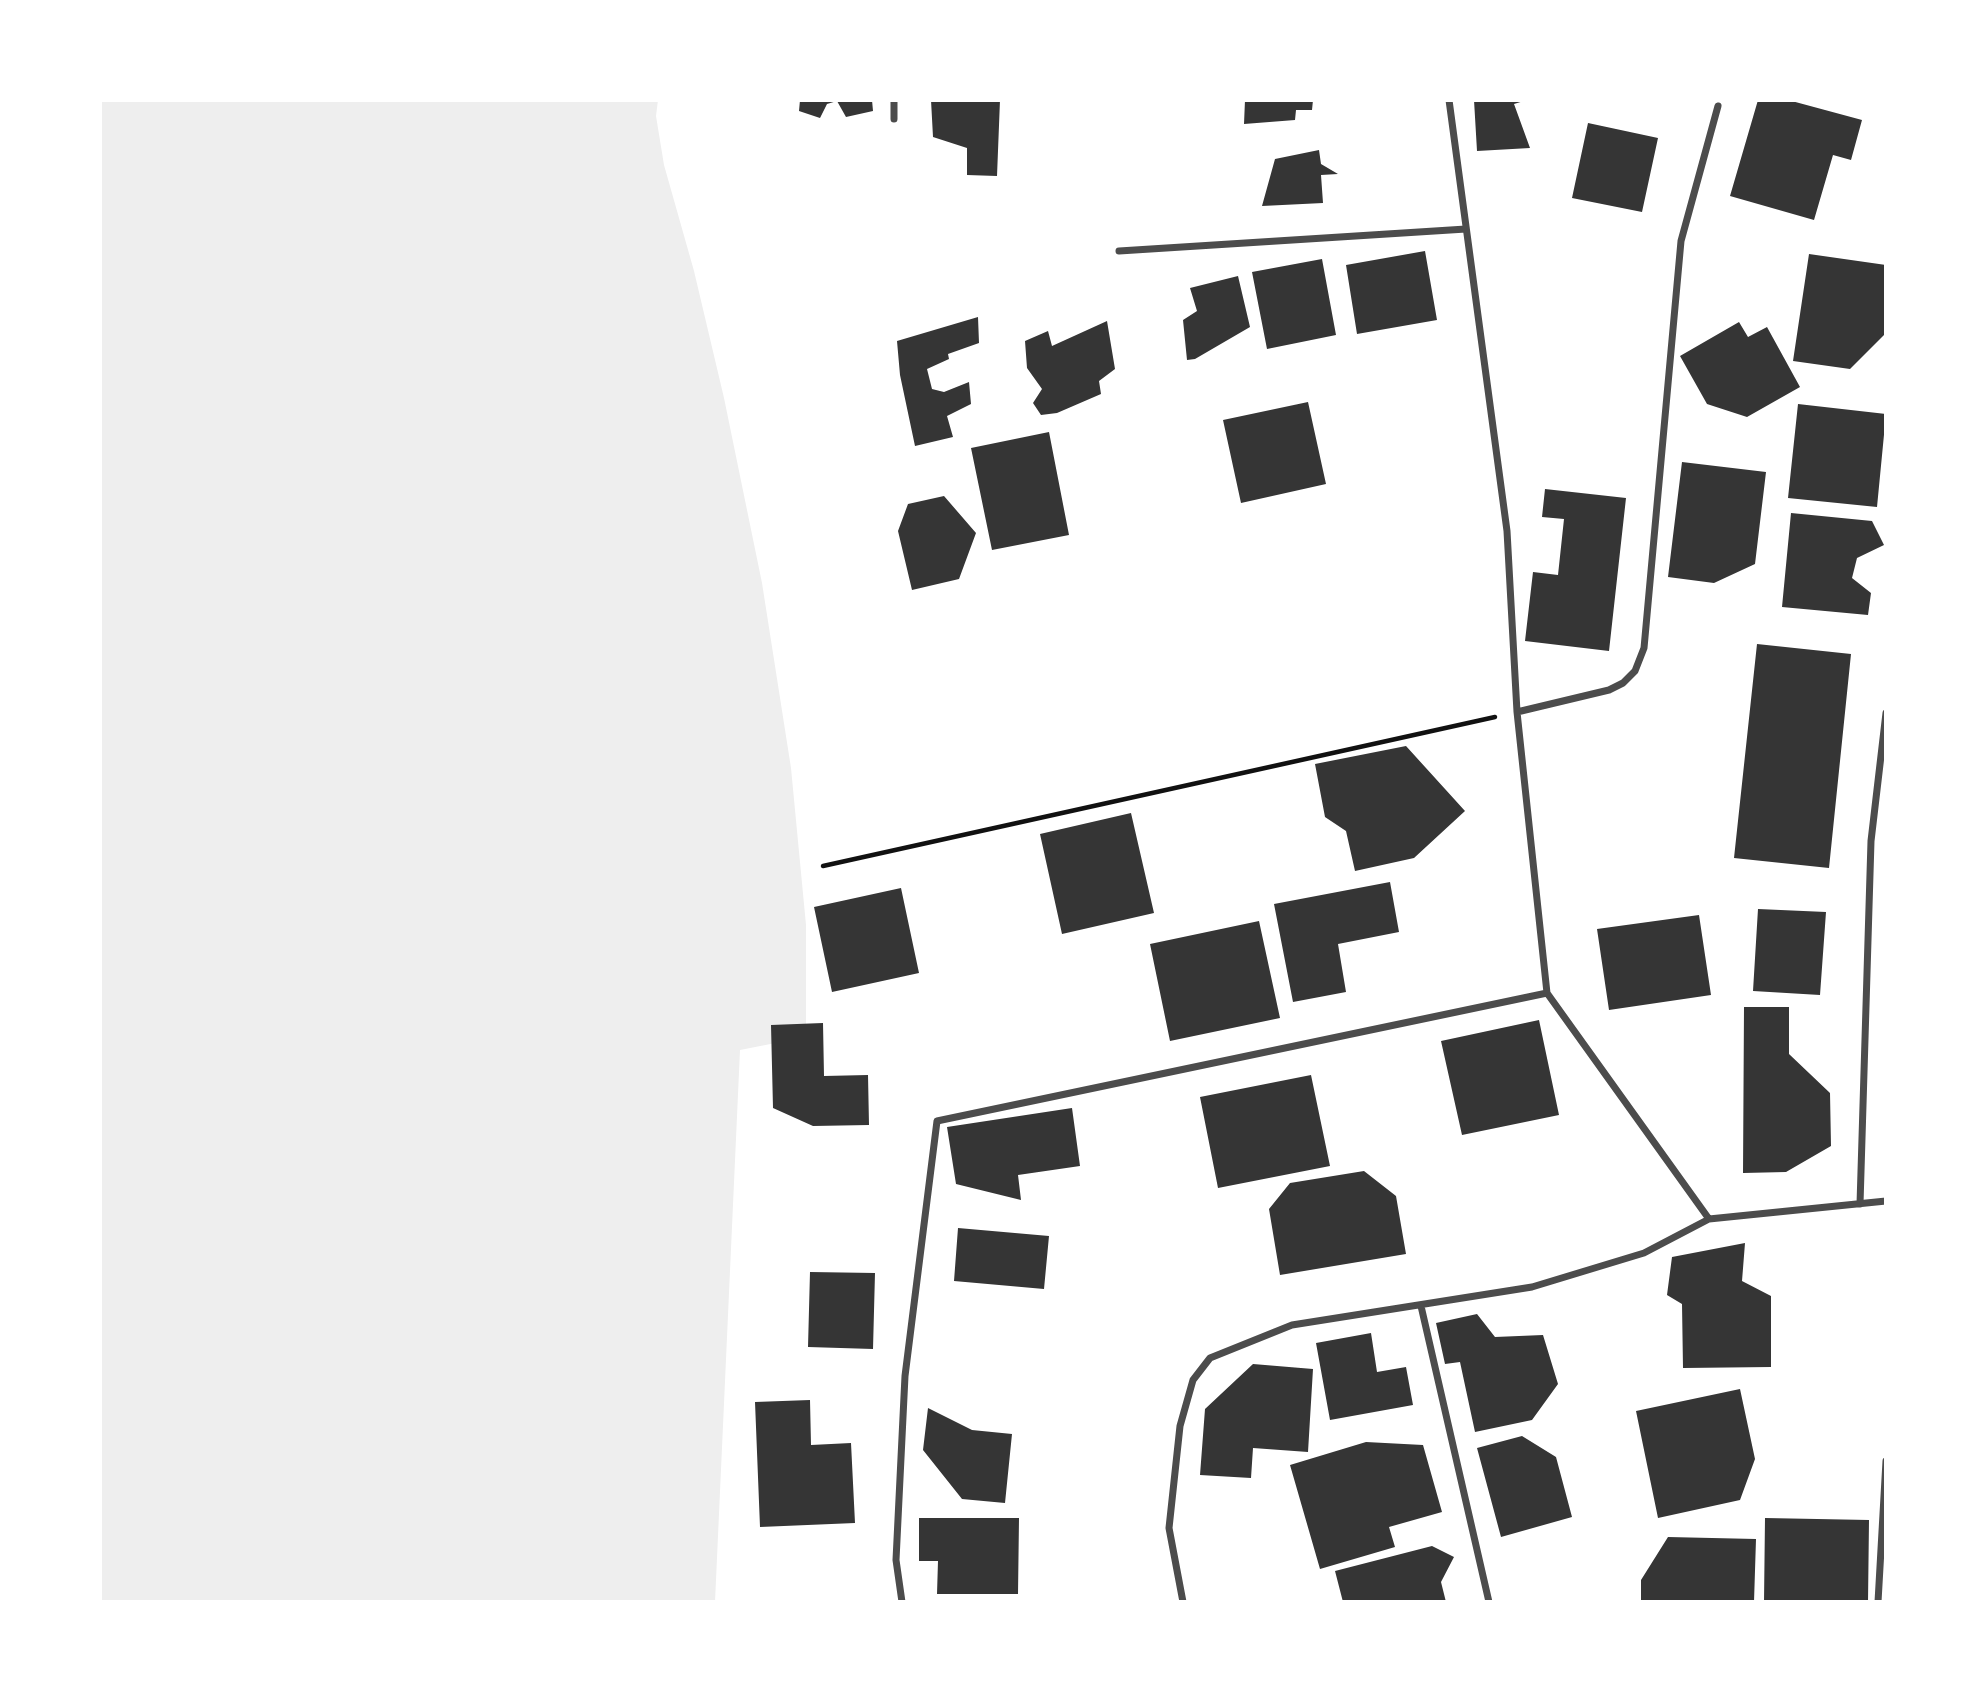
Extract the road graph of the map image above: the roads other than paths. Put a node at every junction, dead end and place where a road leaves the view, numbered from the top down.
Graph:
1 (894, 100) edge
2 (1449, 100) edge
3 (1718, 106) dead end
4 (894, 119) dead end
5 (1466, 229) junction
6 (1119, 251) dead end
7 (1517, 712) junction
8 (1886, 713) edge
9 (1547, 993) junction
10 (1886, 1201) edge
11 (1860, 1204) junction
12 (1709, 1219) junction
13 (1420, 1306) junction
14 (1886, 1461) edge
15 (902, 1602) edge
16 (1183, 1602) edge
17 (1489, 1602) edge
18 (1878, 1602) edge

1 - 4 street
2 - 5 street
3 - 7 street
5 - 6 street
5 - 7 street
7 - 9 street
8 - 11 street
9 - 12 street
9 - 15 street
10 - 11 street
11 - 12 street
12 - 13 street
13 - 16 street
13 - 17 street
14 - 18 street

